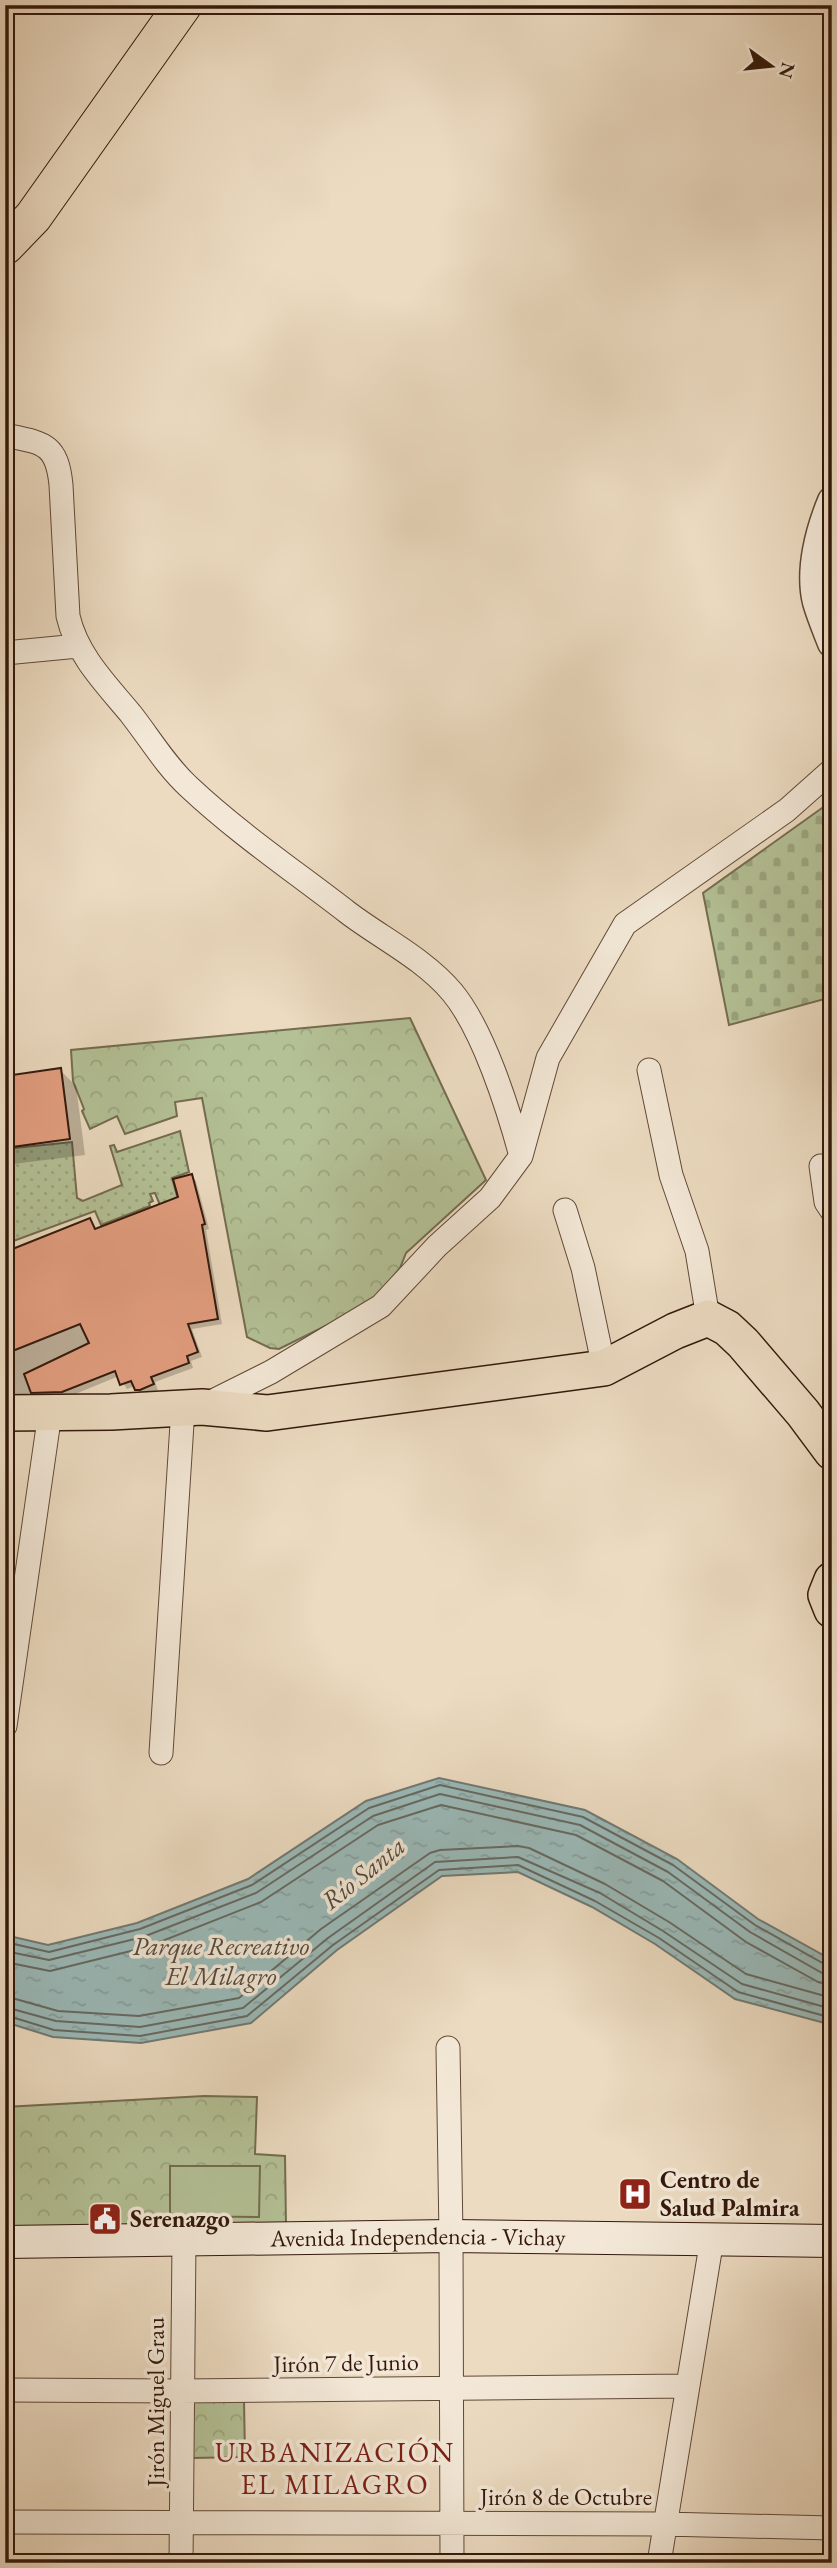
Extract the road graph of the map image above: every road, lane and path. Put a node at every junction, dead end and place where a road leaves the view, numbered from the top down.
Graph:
1 (183, 5) edge
2 (5, 246) edge
3 (5, 435) edge
4 (832, 500) edge
5 (832, 643) edge
6 (78, 646) junction
7 (5, 653) edge
8 (832, 770) edge
9 (649, 1070) dead end
10 (522, 1156) junction
11 (821, 1166) dead end
12 (565, 1210) dead end
13 (832, 1212) edge
14 (708, 1318) junction
15 (604, 1368) junction
16 (192, 1407) junction
17 (5, 1413) edge
18 (50, 1413) junction
19 (832, 1452) edge
20 (832, 1580) edge
21 (832, 1610) edge
22 (5, 1726) edge
23 (162, 1753) dead end
24 (447, 2048) dead end
25 (451, 2236) junction
26 (712, 2239) junction
27 (184, 2241) junction
28 (832, 2241) edge
29 (5, 2242) edge
30 (687, 2386) junction
31 (452, 2388) junction
32 (5, 2390) edge
33 (181, 2391) junction
34 (5, 2522) edge
35 (452, 2522) junction
36 (183, 2523) junction
37 (664, 2524) junction
38 (832, 2528) edge
39 (181, 2563) edge
40 (452, 2563) edge
41 (659, 2563) edge

1 - 2 highway
3 - 6 street
4 - 5 street
6 - 7 street
6 - 10 street
8 - 10 street
9 - 14 street
10 - 16 street
11 - 13 street
12 - 15 street
14 - 15 main road
14 - 19 main road
15 - 16 main road
16 - 18 main road
16 - 23 street
17 - 18 main road
18 - 22 street
20 - 21 main road
24 - 25 street
25 - 26 main road, Avenida Independencia - Vichay
25 - 27 main road, Avenida Independencia - Vichay
25 - 31 street
26 - 28 main road, Avenida Independencia - Vichay
26 - 30 street
27 - 29 main road, Avenida Independencia - Vichay
27 - 33 street, Jirón Miguel Grau
30 - 31 street, Jirón 7 de Junio
30 - 37 street
31 - 33 street, Jirón 7 de Junio
31 - 35 street
32 - 33 street, Jirón 7 de Junio
33 - 36 street, Jirón Miguel Grau
34 - 36 street, Jirón 8 de Octubre
35 - 36 street, Jirón 8 de Octubre
35 - 37 street, Jirón 8 de Octubre
35 - 40 street
36 - 39 street, Jirón Miguel Grau
37 - 38 street, Jirón 8 de Octubre
37 - 41 street

